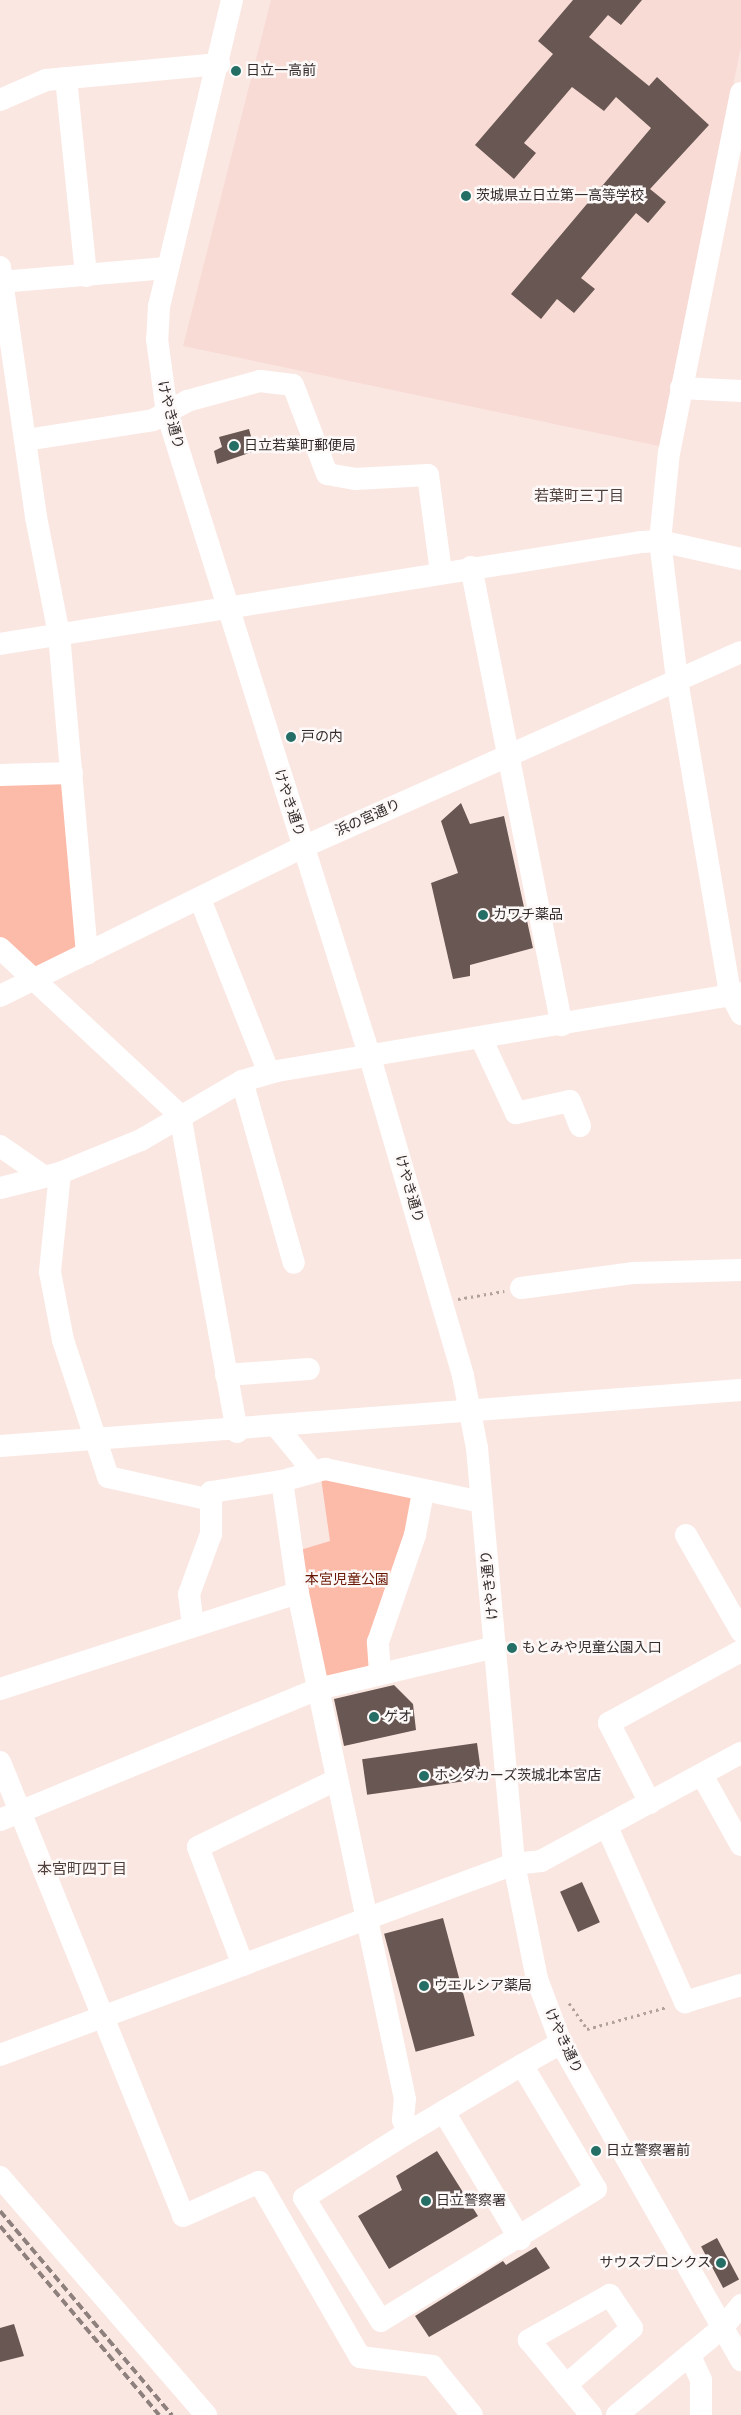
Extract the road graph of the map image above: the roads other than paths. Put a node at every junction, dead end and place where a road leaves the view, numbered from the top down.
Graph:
1 (232, 0) edge
2 (219, 64) junction
3 (66, 78) junction
4 (741, 93) edge
5 (0, 100) edge
6 (736, 141) edge
7 (166, 268) junction
8 (2, 276) edge
9 (86, 276) junction
10 (681, 388) junction
11 (741, 392) edge
12 (167, 413) junction
13 (26, 440) junction
14 (660, 541) junction
15 (741, 559) edge
16 (471, 567) junction
17 (441, 572) junction
18 (225, 606) junction
19 (58, 634) junction
20 (0, 644) edge
21 (741, 652) edge
22 (677, 680) junction
23 (506, 755) junction
24 (72, 773) junction
25 (0, 775) edge
26 (304, 847) junction
27 (200, 899) junction
28 (0, 948) edge
29 (87, 954) junction
30 (32, 980) junction
31 (735, 993) edge
32 (0, 996) edge
33 (741, 1014) edge
34 (562, 1025) junction
35 (481, 1038) junction
36 (369, 1054) junction
37 (270, 1073) junction
38 (242, 1081) junction
39 (180, 1115) junction
40 (580, 1126) dead end
41 (0, 1146) edge
42 (51, 1174) junction
43 (0, 1188) edge
44 (294, 1263) dead end
45 (741, 1270) edge
46 (521, 1288) road end
47 (309, 1369) dead end
48 (226, 1375) junction
49 (741, 1390) edge
50 (470, 1410) junction
51 (277, 1427) junction
52 (236, 1432) junction
53 (96, 1440) junction
54 (0, 1446) edge
55 (312, 1471) junction
56 (282, 1481) junction
57 (423, 1492) junction
58 (211, 1500) junction
59 (482, 1502) junction
60 (686, 1535) dead end
61 (298, 1592) junction
62 (193, 1626) junction
63 (741, 1632) edge
64 (496, 1647) junction
65 (741, 1651) edge
66 (380, 1673) junction
67 (0, 1689) edge
68 (318, 1689) junction
69 (741, 1753) edge
70 (0, 1762) edge
71 (702, 1774) junction
72 (336, 1780) junction
73 (650, 1803) junction
74 (9, 1816) edge
75 (607, 1827) junction
76 (741, 1845) edge
77 (514, 1864) junction
78 (368, 1918) junction
79 (243, 1965) junction
80 (741, 1985) edge
81 (103, 2019) junction
82 (561, 2043) junction
83 (0, 2055) edge
84 (522, 2066) junction
85 (444, 2112) junction
86 (409, 2132) junction
87 (0, 2177) edge
88 (520, 2239) junction
89 (741, 2305) edge
90 (722, 2328) junction
91 (690, 2356) junction
92 (741, 2360) edge
93 (566, 2385) dead end
94 (467, 2413) edge
95 (206, 2415) edge
96 (591, 2415) edge
97 (617, 2415) edge
98 (701, 2415) edge

1 - 2 street, けやき通り
2 - 3 street
2 - 7 street, けやき通り
3 - 5 street
3 - 9 street
4 - 6 street
6 - 10 street
7 - 9 street
7 - 12 street, けやき通り
8 - 9 street
8 - 13 street
10 - 11 street
10 - 14 street
12 - 13 street
12 - 17 street
12 - 18 street, けやき通り
13 - 19 street
14 - 15 street
14 - 16 street
14 - 22 street
16 - 17 street
16 - 23 street
17 - 18 street
18 - 19 street
18 - 26 street, けやき通り
19 - 20 street
19 - 24 street
21 - 22 street, 浜の宮通り
22 - 23 street, 浜の宮通り
22 - 31 street
23 - 26 street, 浜の宮通り
23 - 34 street
24 - 25 street
24 - 29 street
26 - 27 street, 浜の宮通り
26 - 36 street, けやき通り
27 - 29 street, 浜の宮通り
27 - 37 street
28 - 30 street
29 - 30 street, 浜の宮通り
30 - 32 street, 浜の宮通り
30 - 39 street
31 - 33 street
31 - 34 street
34 - 35 street
35 - 36 street
35 - 40 street
36 - 37 street
36 - 50 street, けやき通り
37 - 38 street
38 - 39 street
38 - 44 street
39 - 42 street
39 - 48 street
41 - 42 street
42 - 43 street
42 - 53 street
45 - 46 street
47 - 48 street
48 - 52 street
49 - 50 street
50 - 51 street
50 - 59 street, けやき通り
51 - 52 street
51 - 55 street
52 - 53 street
53 - 54 street
53 - 58 street
55 - 56 street
55 - 57 street
56 - 58 street
56 - 61 street
57 - 59 street
57 - 66 street
58 - 62 street
59 - 64 street, けやき通り
60 - 63 street
61 - 62 street
61 - 68 street
62 - 67 street
64 - 66 street
64 - 77 street, けやき通り
65 - 73 street
66 - 68 street
68 - 72 street
68 - 74 street
69 - 71 street
70 - 74 street
71 - 73 street
71 - 76 street
72 - 78 street
72 - 79 street
73 - 75 street
74 - 81 street
75 - 77 street
75 - 80 street
77 - 78 street
77 - 82 street, けやき通り
78 - 79 street
78 - 86 street
79 - 81 street
81 - 83 street
81 - 94 street
82 - 84 street
82 - 90 street, けやき通り
84 - 85 street
84 - 88 street
85 - 86 street
85 - 88 street
86 - 88 street
87 - 95 street
89 - 90 street
90 - 91 street
90 - 92 street, けやき通り
91 - 97 street
91 - 98 street
93 - 96 street

